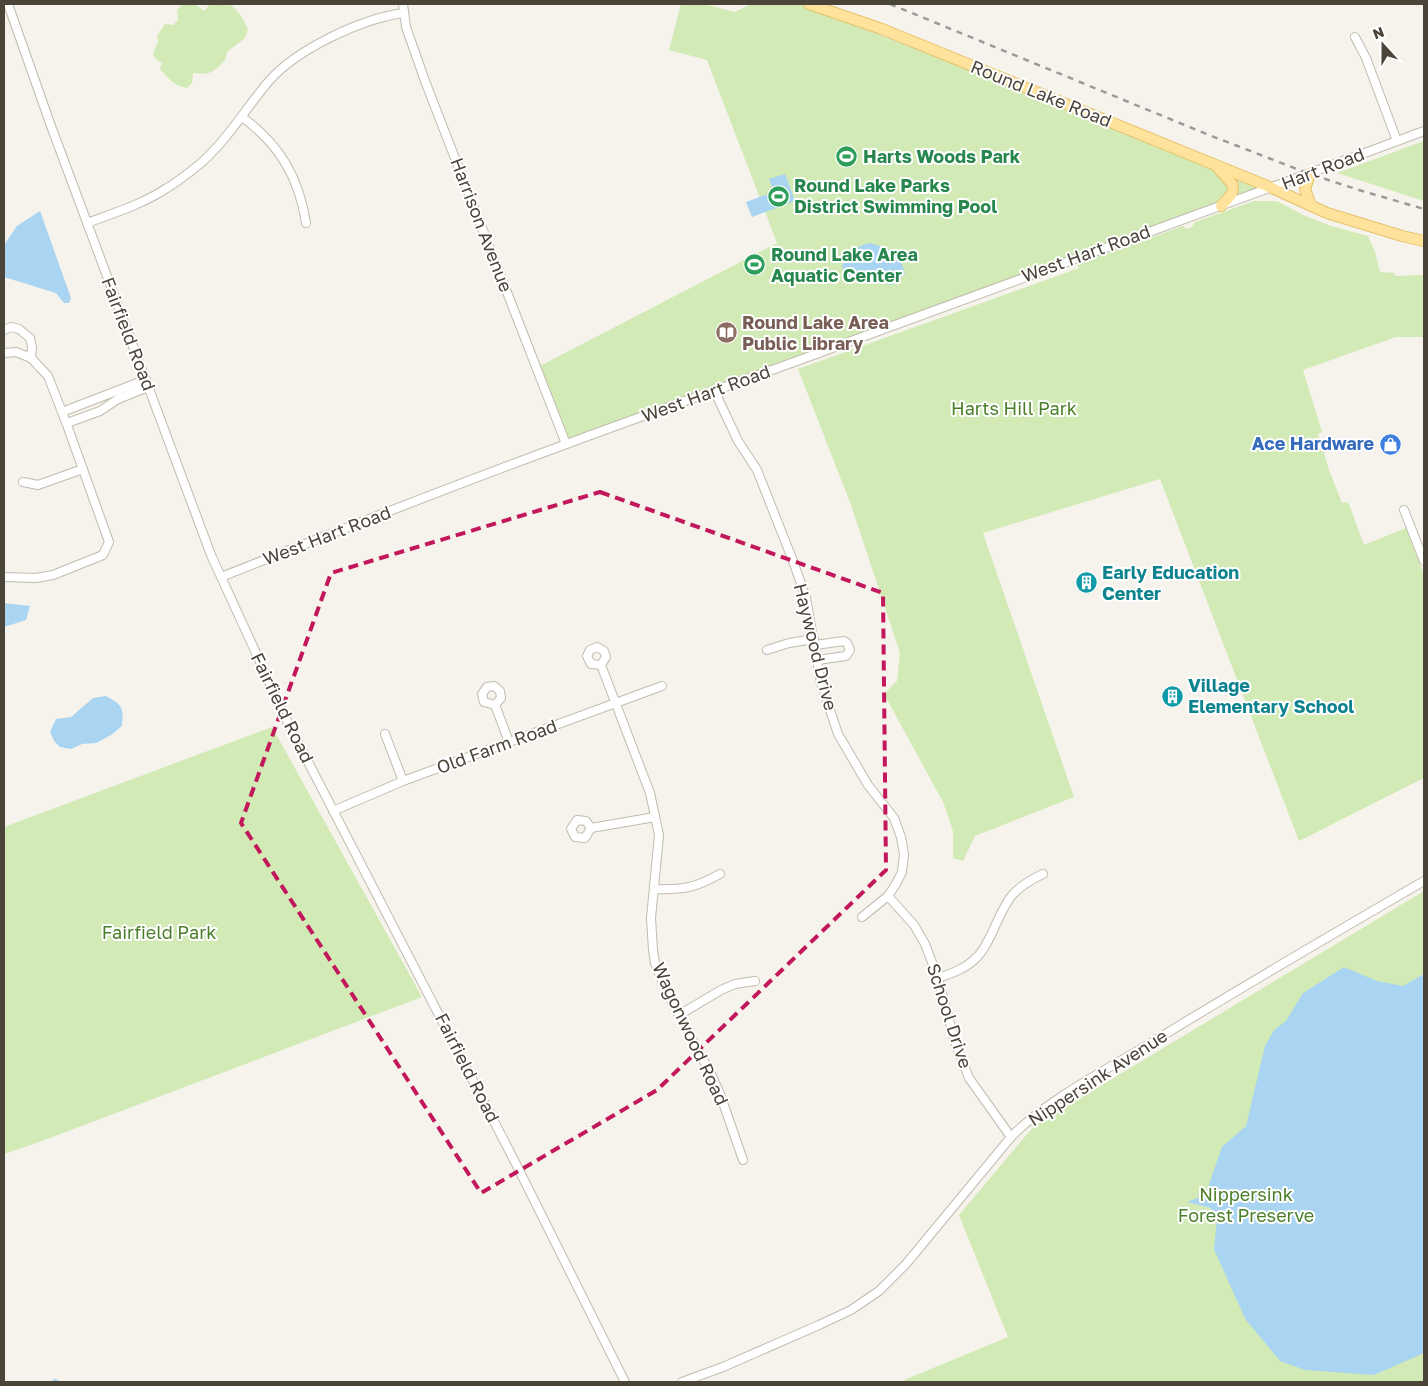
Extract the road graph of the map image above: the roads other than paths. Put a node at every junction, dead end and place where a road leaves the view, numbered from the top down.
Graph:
1 (8, 4) edge
2 (403, 4) edge
3 (809, 4) edge
4 (403, 13) junction
5 (1355, 37) dead end
6 (242, 117) junction
7 (1424, 131) edge
8 (1397, 141) junction
9 (1214, 164) junction
10 (1310, 174) junction
11 (1272, 188) junction
12 (1221, 206) junction
13 (1311, 206) junction
14 (87, 222) junction
15 (306, 222) dead end
16 (1424, 241) edge
17 (4, 330) edge
18 (4, 353) edge
19 (31, 358) junction
20 (147, 383) junction
21 (714, 390) junction
22 (61, 409) junction
23 (67, 423) junction
24 (566, 444) junction
25 (83, 469) junction
26 (23, 482) dead end
27 (1404, 510) dead end
28 (1424, 535) edge
29 (1416, 538) junction
30 (1424, 561) edge
31 (4, 577) edge
32 (221, 577) junction
33 (814, 642) junction
34 (767, 650) dead end
35 (817, 660) junction
36 (601, 665) dead end
37 (662, 686) dead end
38 (616, 703) junction
39 (495, 705) dead end
40 (386, 734) dead end
41 (509, 742) junction
42 (403, 781) junction
43 (333, 811) junction
44 (655, 817) junction
45 (591, 828) dead end
46 (720, 874) dead end
47 (1043, 874) dead end
48 (1424, 881) edge
49 (654, 889) junction
50 (888, 896) junction
51 (862, 916) dead end
52 (938, 978) junction
53 (755, 981) dead end
54 (679, 1015) junction
55 (1011, 1137) junction
56 (743, 1160) dead end
57 (624, 1382) edge
58 (682, 1382) edge

1 - 14 street, Fairfield Road
2 - 4 street, Harrison Avenue
3 - 9 main road, Round Lake Road
4 - 6 street
4 - 24 street, Harrison Avenue
5 - 8 street
6 - 14 street
6 - 15 street
7 - 8 street, Hart Road
8 - 10 street, Hart Road
9 - 11 main road, Round Lake Road
9 - 12 main road
10 - 11 street, Hart Road
10 - 13 main road
11 - 12 street, Hart Road
11 - 13 main road, Round Lake Road
12 - 21 street, West Hart Road
13 - 16 main road, Round Lake Road
14 - 20 street, Fairfield Road
17 - 19 street
18 - 19 street
19 - 22 street
20 - 22 street
20 - 23 street
20 - 32 street, Fairfield Road
21 - 24 street, West Hart Road
21 - 33 street, Haywood Drive
22 - 23 street
23 - 25 street
24 - 32 street, West Hart Road
25 - 26 street
25 - 31 street
27 - 29 street
28 - 29 street
29 - 30 street
32 - 43 street, Fairfield Road
33 - 34 street
33 - 35 street, Haywood Drive
33 - 35 street
35 - 50 street, Haywood Drive
36 - 38 street, Wagonwood Road
37 - 38 street, Old Farm Road
38 - 41 street, Old Farm Road
38 - 44 street, Wagonwood Road
39 - 41 street
40 - 42 street
41 - 42 street, Old Farm Road
42 - 43 street, Old Farm Road
43 - 57 street, Fairfield Road
44 - 45 street
44 - 49 street, Wagonwood Road
46 - 49 street
47 - 52 street
48 - 55 street, Nippersink Avenue
49 - 54 street, Wagonwood Road
50 - 51 street, Haywood Drive
50 - 52 street, School Drive
52 - 55 street, School Drive
53 - 54 street
54 - 56 street, Wagonwood Road
55 - 58 street, Nippersink Avenue

